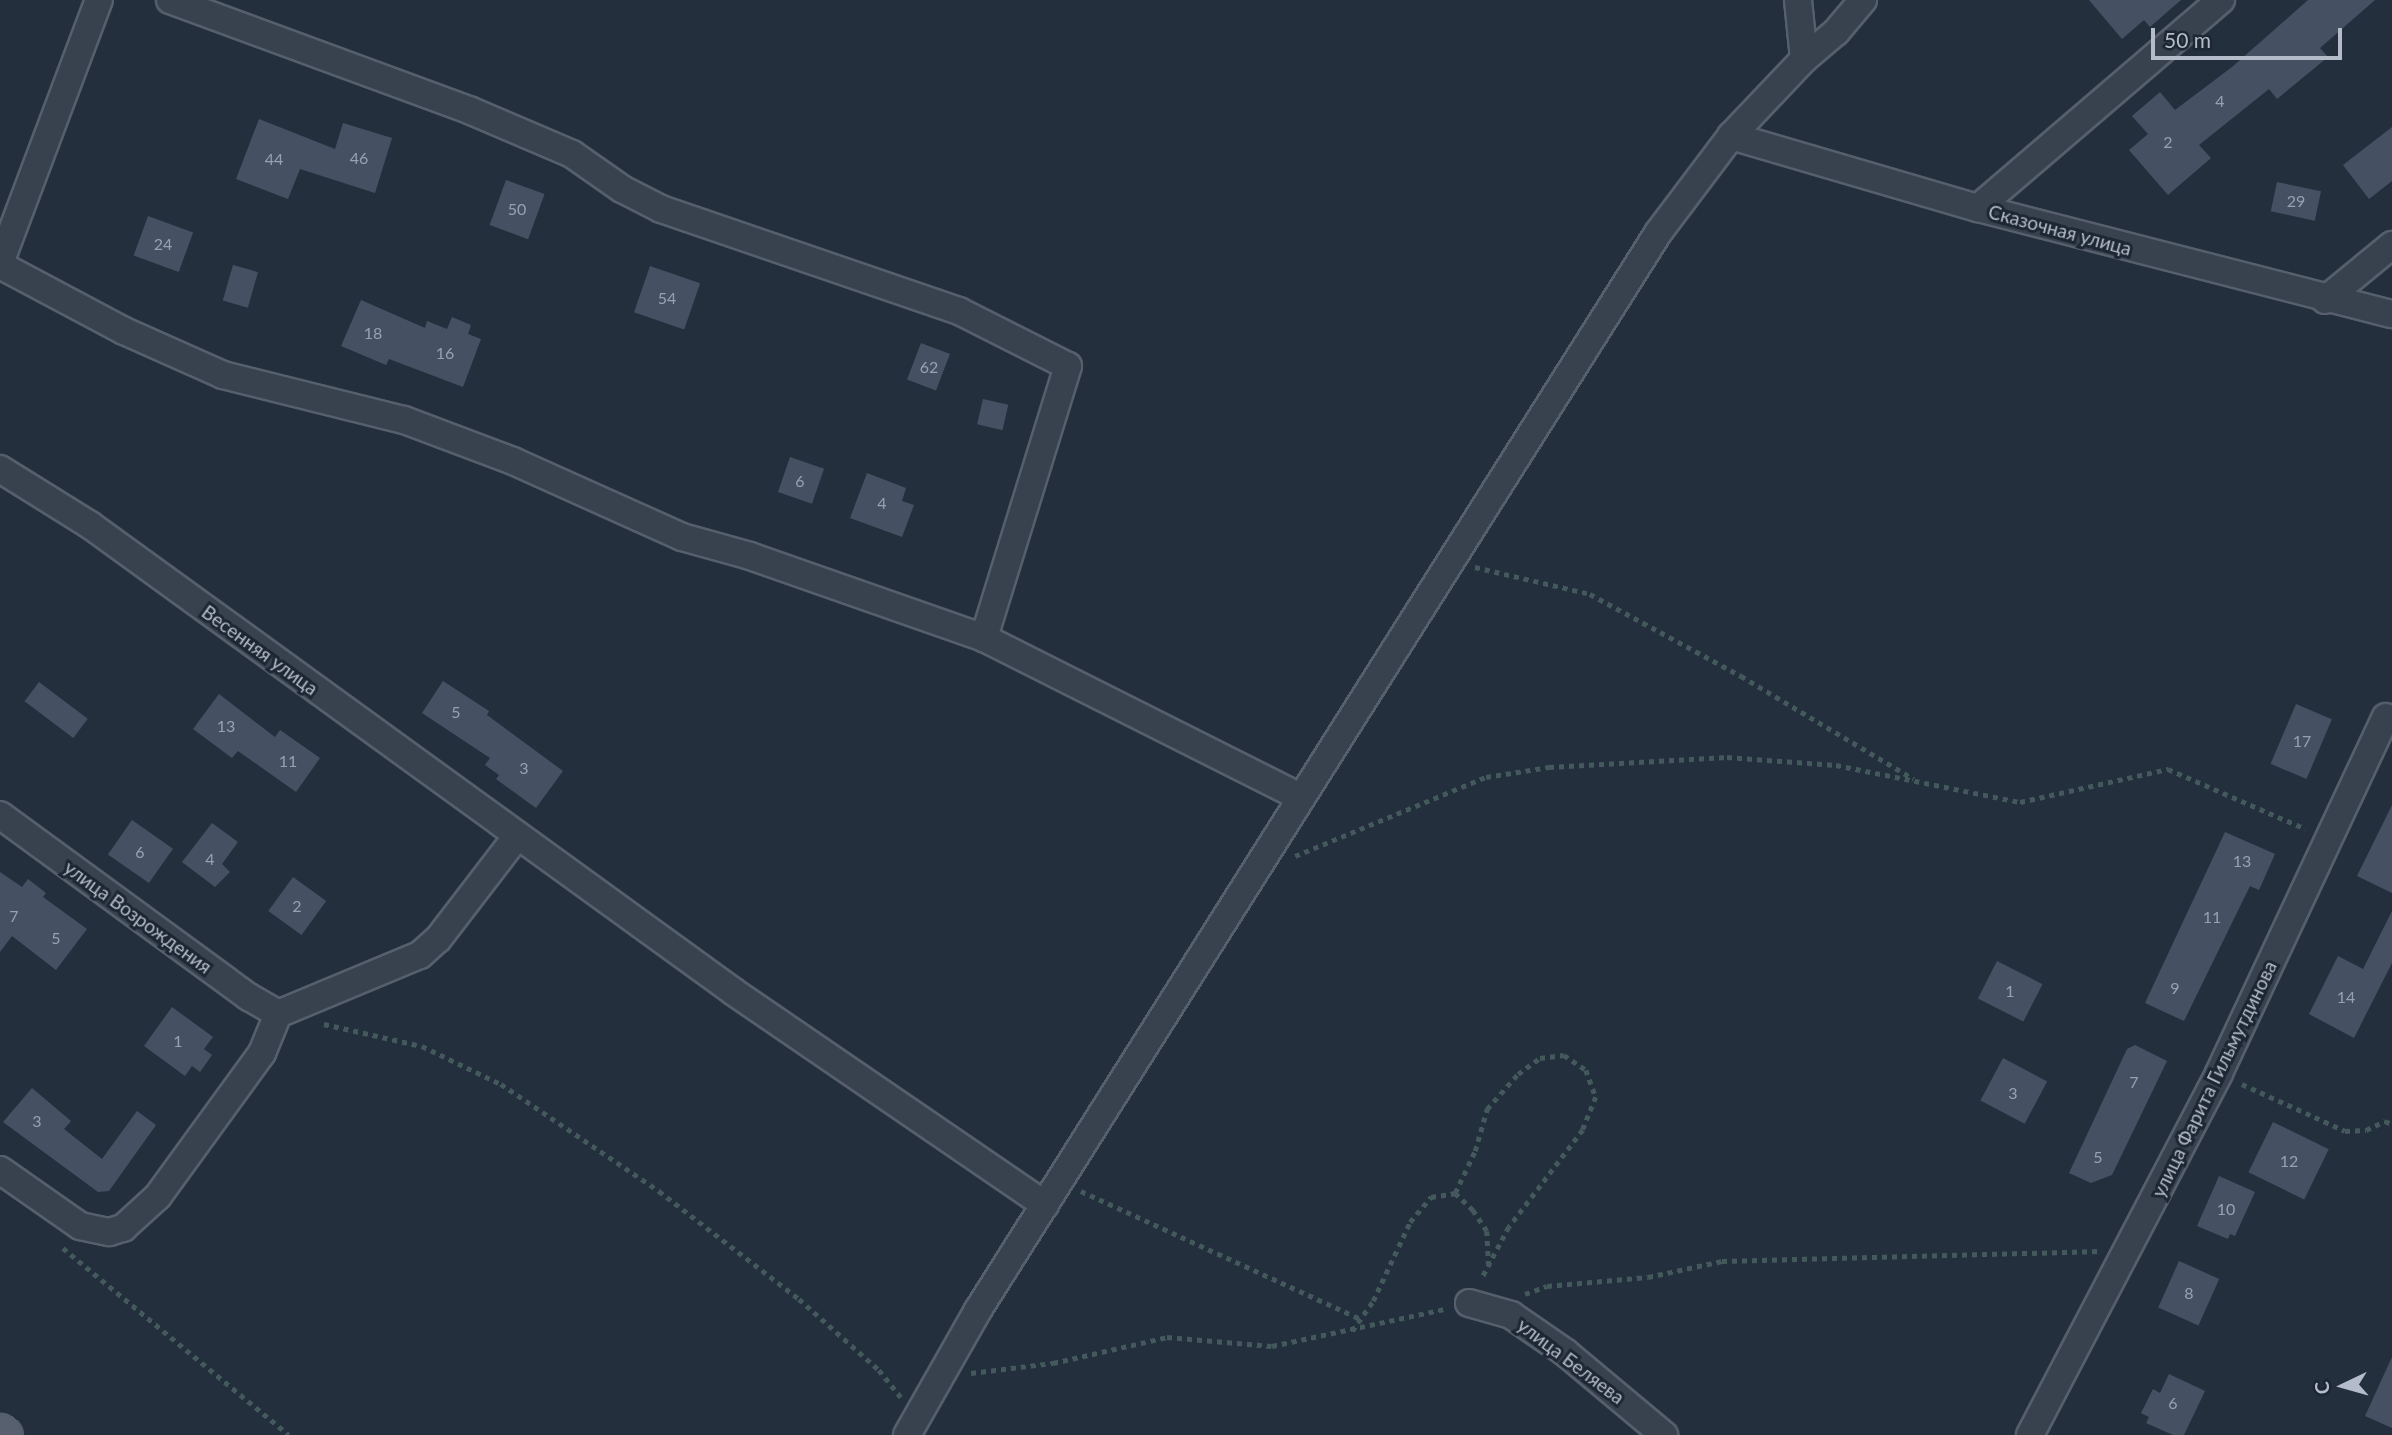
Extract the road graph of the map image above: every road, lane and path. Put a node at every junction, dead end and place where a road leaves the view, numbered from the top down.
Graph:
1 (99, 0) edge
2 (170, 0) edge
3 (1798, 0) edge
4 (1863, 0) edge
5 (2221, 0) edge
6 (1804, 59) junction
7 (1731, 135) junction
8 (1978, 208) junction
9 (2392, 245) edge
10 (0, 264) edge
11 (2325, 300) junction
12 (2392, 314) edge
13 (0, 469) edge
14 (1458, 553) junction
15 (984, 638) junction
16 (2386, 717) dead end
17 (1918, 781) junction
18 (1300, 797) junction
19 (0, 815) edge
20 (517, 836) junction
21 (2329, 839) junction
22 (1256, 873) junction
23 (278, 1014) junction
24 (2219, 1073) junction
25 (2392, 1125) edge
26 (0, 1170) edge
27 (1060, 1182) junction
28 (1455, 1193) junction
29 (1045, 1205) junction
30 (60, 1245) dead end
31 (2129, 1250) junction
32 (1489, 1266) junction
33 (1516, 1297) dead end
34 (1469, 1303) junction
35 (1360, 1319) junction
36 (1351, 1332) junction
37 (941, 1377) junction
38 (912, 1426) edge
39 (0, 1431) edge
40 (5, 1435) edge
41 (289, 1435) edge
42 (1664, 1435) edge
43 (2030, 1435) edge

1 - 10 street
2 - 15 street
3 - 6 street
4 - 6 street
5 - 8 street
6 - 7 street
7 - 8 street, Сказочная улица
7 - 14 street
8 - 11 street, Сказочная улица
9 - 11 street
10 - 15 street
11 - 12 street, Сказочная улица
13 - 20 street, Весенняя улица
14 - 17 path
14 - 18 street
15 - 18 street
16 - 21 street, улица Фарита Гильмутдинова
17 - 21 path
17 - 22 path
18 - 22 street
19 - 23 street, улица Возрождения
20 - 23 street
20 - 29 street, Весенняя улица
21 - 24 street, улица Фарита Гильмутдинова
22 - 27 street
23 - 26 street
23 - 38 path
24 - 25 path
24 - 31 street, улица Фарита Гильмутдинова
27 - 29 street
27 - 35 path
28 - 32 path
28 - 32 path
28 - 35 path
29 - 37 street
30 - 41 path
31 - 33 path
31 - 43 street, улица Фарита Гильмутдинова
32 - 34 path
34 - 36 path
34 - 42 street, улица Беляева
35 - 36 path
36 - 37 path
37 - 38 street
39 - 40 main road

